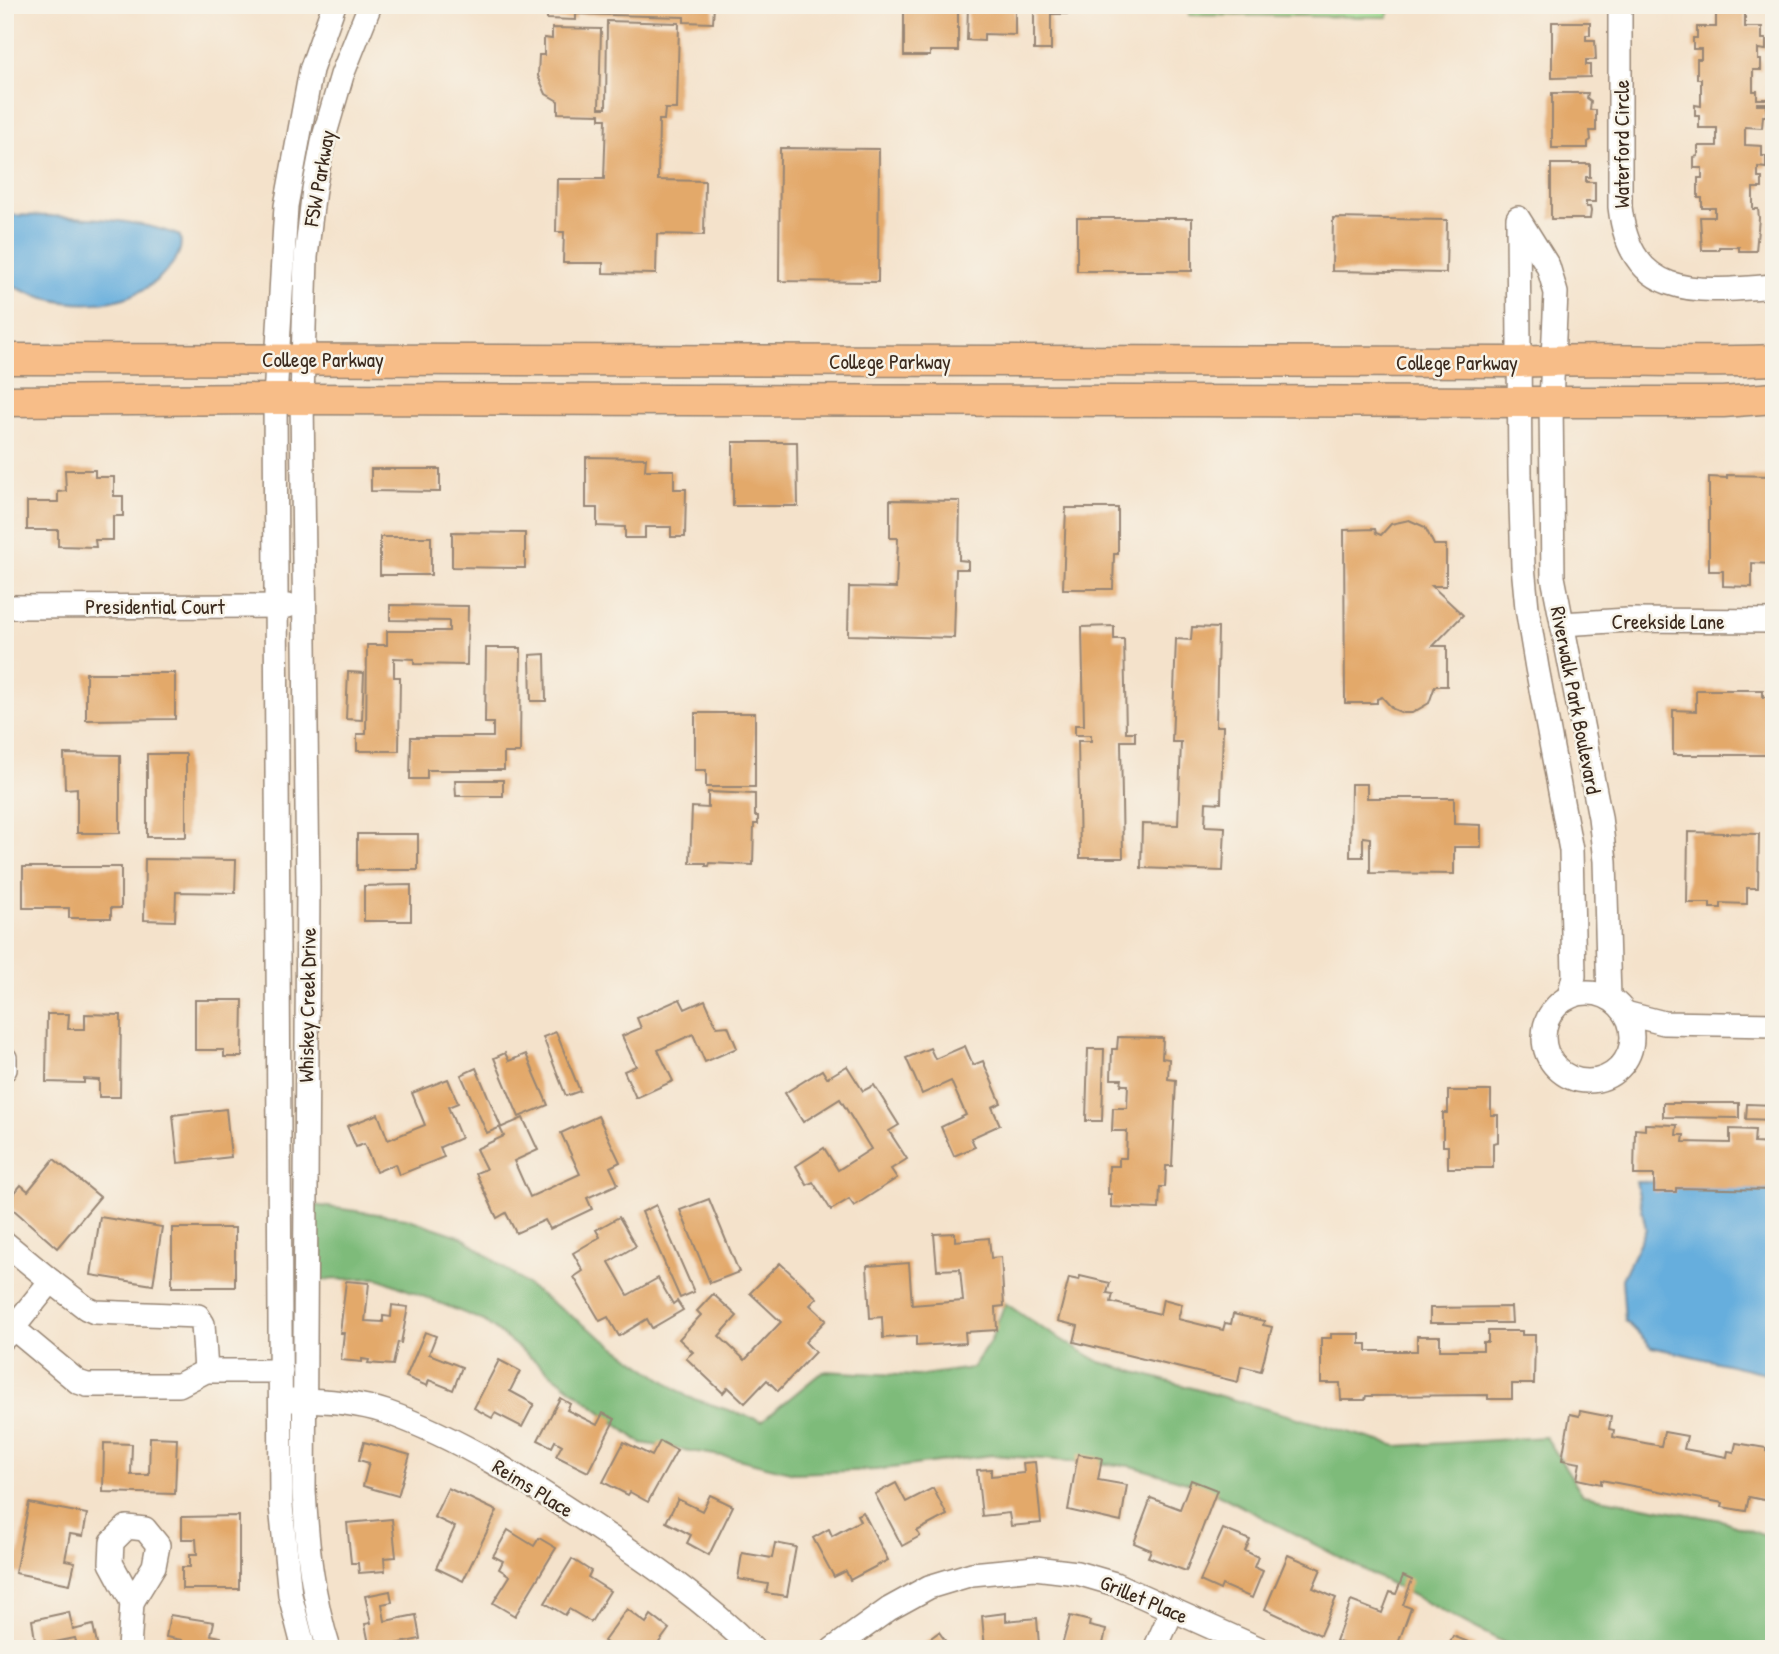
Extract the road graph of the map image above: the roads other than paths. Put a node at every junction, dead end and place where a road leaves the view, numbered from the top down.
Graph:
1 (334, 5) edge
2 (370, 5) edge
3 (1620, 5) edge
4 (1774, 286) edge
5 (5, 359) edge
6 (289, 359) junction
7 (711, 360) junction
8 (1554, 360) junction
9 (1774, 360) edge
10 (1520, 362) junction
11 (1774, 398) edge
12 (288, 399) junction
13 (561, 399) junction
14 (1519, 402) junction
15 (1551, 402) junction
16 (7, 403) edge
17 (275, 606) junction
18 (305, 606) junction
19 (5, 607) edge
20 (1774, 621) edge
21 (1562, 624) junction
22 (1569, 997) junction
23 (1617, 1005) junction
24 (1664, 1023) junction
25 (1774, 1024) edge
26 (1632, 1041) junction
27 (5, 1058) edge
28 (5, 1069) edge
29 (5, 1243) edge
30 (51, 1281) junction
31 (9, 1333) edge
32 (281, 1370) junction
33 (206, 1371) junction
34 (281, 1400) junction
35 (304, 1400) junction
36 (132, 1602) dead end
37 (1172, 1611) junction
38 (129, 1649) edge
39 (304, 1649) edge
40 (329, 1649) edge
41 (753, 1649) edge
42 (833, 1649) edge
43 (1155, 1649) edge
44 (1260, 1649) edge

1 - 6 street, FSW Parkway
2 - 6 street, FSW Parkway
3 - 4 street, Waterford Circle
5 - 6 main road, College Parkway
6 - 7 main road, College Parkway
6 - 12 street, Whiskey Creek Drive
7 - 10 main road, College Parkway
7 - 13 main road
8 - 9 main road, College Parkway
8 - 10 main road, College Parkway
8 - 10 street, Riverwalk Park Boulevard
8 - 15 street, Riverwalk Park Boulevard
10 - 14 street, Riverwalk Park Boulevard
11 - 15 main road, College Parkway
12 - 13 main road, College Parkway
12 - 16 main road, College Parkway
12 - 17 street, Whiskey Creek Drive
12 - 18 street, Whiskey Creek Drive
13 - 14 main road, College Parkway
14 - 15 main road, College Parkway
14 - 22 street, Riverwalk Park Boulevard
15 - 21 street, Riverwalk Park Boulevard
17 - 18 street, Presidential Court
17 - 19 street, Presidential Court
17 - 32 street, Whiskey Creek Drive
18 - 35 street, Whiskey Creek Drive
20 - 21 street, Creekside Lane
21 - 23 street, Riverwalk Park Boulevard
22 - 23 street
22 - 26 street
23 - 24 street
23 - 26 street
24 - 25 street
24 - 26 street
27 - 28 street
29 - 30 street
30 - 31 street
30 - 33 street
31 - 33 street
32 - 33 street
32 - 34 street, Whiskey Creek Drive
34 - 35 street, Reims Place
34 - 39 street, Whiskey Creek Drive
35 - 40 street, Whiskey Creek Drive
35 - 41 street, Reims Place
36 - 38 street
37 - 42 street, Grillet Place
37 - 43 street
37 - 44 street, Grillet Place

